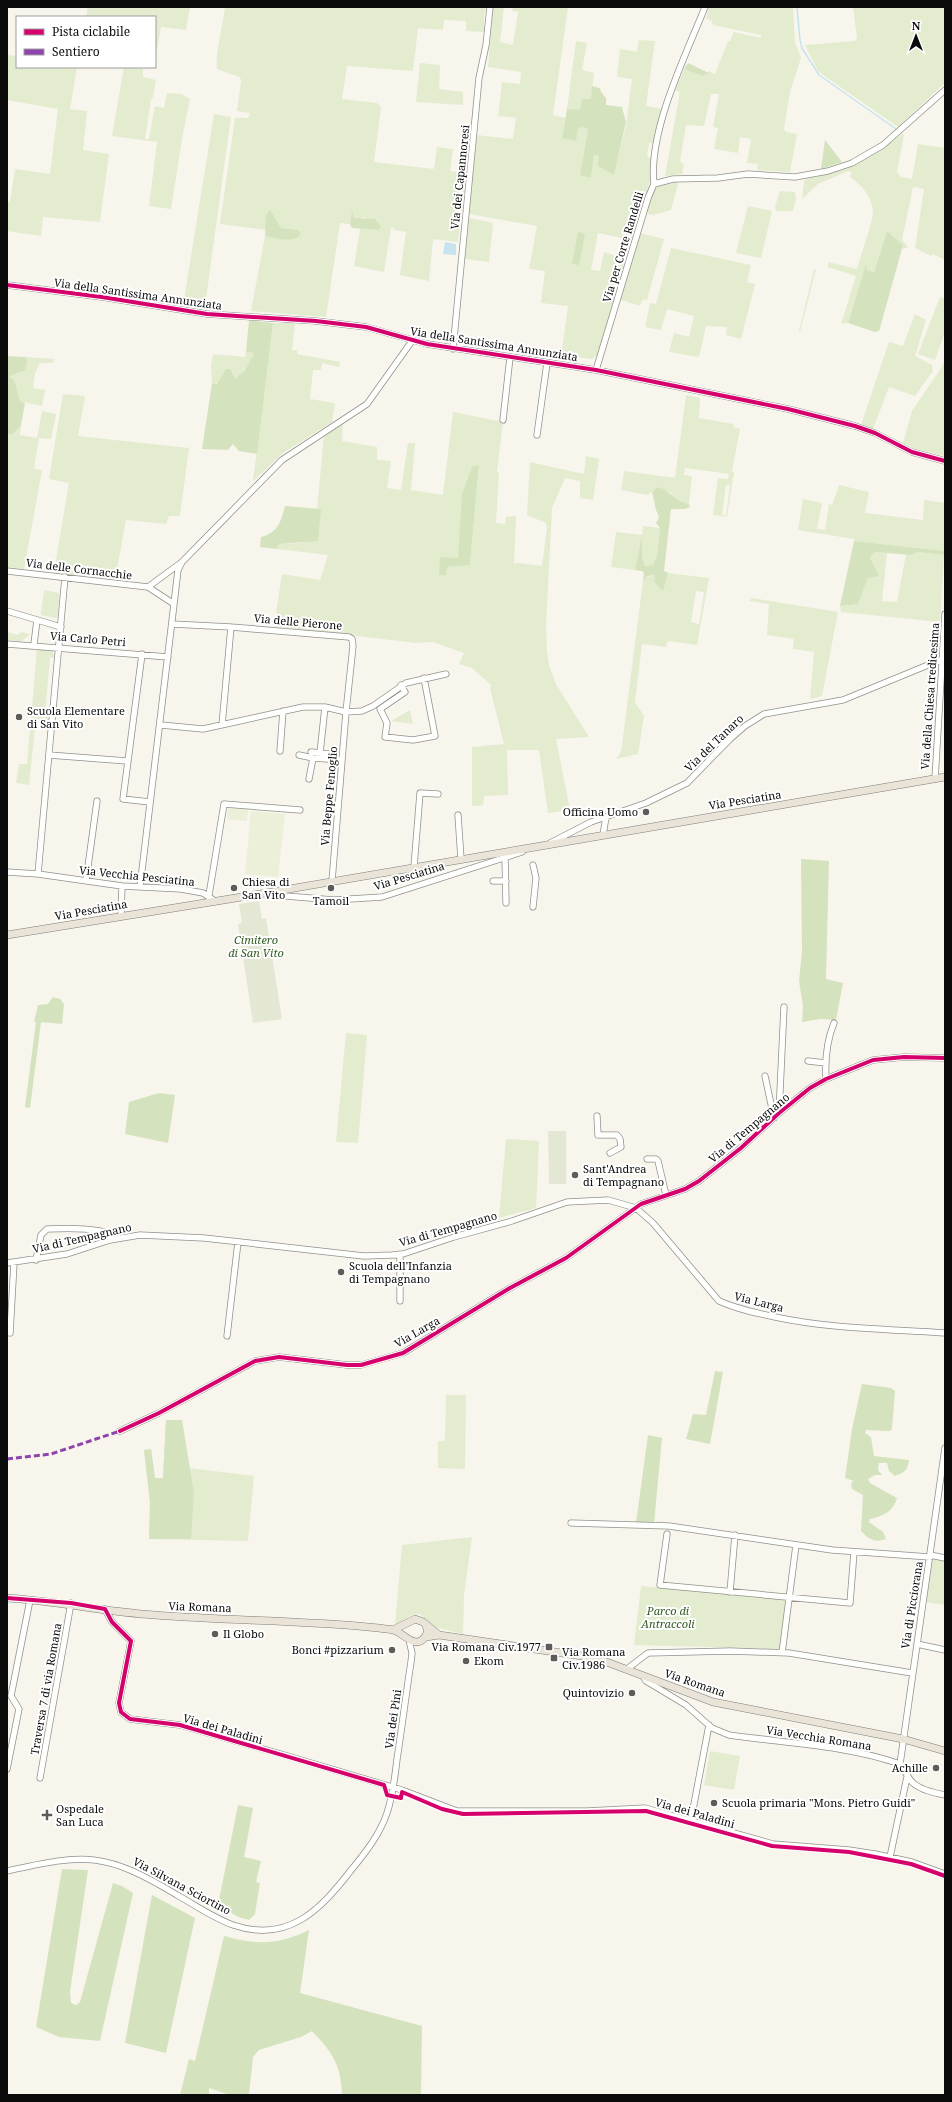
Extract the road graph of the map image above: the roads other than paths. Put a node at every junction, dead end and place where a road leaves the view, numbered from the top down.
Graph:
1 (490, 7) edge
2 (705, 7) edge
3 (945, 90) edge
4 (654, 184) junction
5 (7, 285) edge
6 (412, 341) junction
7 (453, 349) junction
8 (510, 357) junction
9 (548, 363) junction
10 (596, 370) junction
11 (503, 420) dead end
12 (537, 435) dead end
13 (945, 461) edge
14 (182, 562) junction
15 (7, 571) edge
16 (65, 578) junction
17 (148, 587) junction
18 (174, 604) junction
19 (7, 611) edge
20 (945, 614) edge
21 (37, 620) junction
22 (172, 624) junction
23 (61, 627) junction
24 (231, 627) junction
25 (7, 644) edge
26 (34, 644) junction
27 (59, 646) junction
28 (142, 654) junction
29 (168, 656) junction
30 (944, 658) edge
31 (446, 674) dead end
32 (424, 678) junction
33 (401, 685) junction
34 (325, 707) junction
35 (283, 711) junction
36 (346, 712) junction
37 (161, 725) junction
38 (222, 725) junction
39 (280, 751) dead end
40 (311, 752) dead end
41 (320, 753) junction
42 (332, 754) dead end
43 (49, 755) junction
44 (299, 755) dead end
45 (313, 758) junction
46 (342, 760) junction
47 (127, 761) junction
48 (945, 777) edge
49 (309, 779) dead end
50 (934, 779) junction
51 (438, 794) dead end
52 (97, 801) dead end
53 (150, 802) junction
54 (300, 810) dead end
55 (458, 815) dead end
56 (606, 817) junction
57 (603, 835) junction
58 (548, 844) junction
59 (505, 857) junction
60 (461, 859) junction
61 (533, 865) dead end
62 (414, 867) junction
63 (7, 872) edge
64 (38, 874) junction
65 (86, 881) junction
66 (332, 881) junction
67 (493, 881) dead end
68 (506, 881) junction
69 (122, 886) junction
70 (140, 887) junction
71 (273, 891) junction
72 (209, 895) junction
73 (215, 901) junction
74 (506, 903) dead end
75 (533, 907) dead end
76 (121, 916) junction
77 (7, 935) edge
78 (784, 1007) dead end
79 (834, 1023) dead end
80 (945, 1058) edge
81 (808, 1061) dead end
82 (826, 1063) junction
83 (765, 1076) dead end
84 (826, 1079) junction
85 (779, 1113) junction
86 (597, 1116) dead end
87 (774, 1118) junction
88 (610, 1153) dead end
89 (647, 1158) dead end
90 (666, 1195) junction
91 (636, 1208) junction
92 (119, 1238) junction
93 (238, 1242) junction
94 (400, 1254) junction
95 (36, 1260) junction
96 (7, 1263) edge
97 (14, 1263) junction
98 (400, 1301) dead end
99 (10, 1333) dead end
100 (945, 1333) edge
101 (228, 1336) dead end
102 (120, 1431) dead end
103 (945, 1448) edge
104 (571, 1523) dead end
105 (667, 1534) dead end
106 (735, 1535) junction
107 (796, 1545) junction
108 (854, 1552) junction
109 (930, 1556) junction
110 (945, 1558) edge
111 (730, 1592) junction
112 (789, 1596) junction
113 (7, 1598) edge
114 (30, 1600) junction
115 (71, 1604) junction
116 (105, 1609) junction
117 (406, 1624) junction
118 (426, 1626) junction
119 (393, 1630) junction
120 (439, 1635) junction
121 (407, 1639) junction
122 (423, 1639) junction
123 (916, 1644) junction
124 (945, 1650) edge
125 (412, 1653) junction
126 (782, 1653) junction
127 (627, 1669) junction
128 (912, 1673) junction
129 (643, 1676) junction
130 (685, 1693) junction
131 (683, 1703) junction
132 (709, 1725) junction
133 (903, 1739) junction
134 (945, 1751) edge
135 (900, 1764) junction
136 (7, 1769) edge
137 (908, 1777) junction
138 (40, 1778) dead end
139 (393, 1788) junction
140 (945, 1795) edge
141 (691, 1820) junction
142 (890, 1858) junction
143 (7, 1871) edge
144 (945, 1874) edge

1 - 7 street, Via dei Capannoresi
2 - 4 street
3 - 4 street, Via per Corte Randelli
4 - 10 street, Via per Corte Randelli
5 - 6 street, Via della Santissima Annunziata
6 - 7 street, Via della Santissima Annunziata
6 - 14 street
7 - 8 street, Via della Santissima Annunziata
8 - 9 street, Via della Santissima Annunziata
8 - 11 street
9 - 10 street, Via della Santissima Annunziata
9 - 12 street
10 - 13 street, Via della Santissima Annunziata
14 - 17 street
14 - 18 street
15 - 16 street, Via delle Cornacchie
16 - 17 street, Via delle Cornacchie
16 - 23 street
17 - 18 street
18 - 22 street
19 - 21 street
20 - 30 street, Via della Chiesa tredicesima
21 - 23 street
21 - 26 street
22 - 24 street, Via delle Pierone
22 - 29 street
23 - 27 street
24 - 36 street, Via delle Pierone
24 - 38 street
25 - 26 street, Via Carlo Petri
26 - 27 street, Via Carlo Petri
27 - 28 street, Via Carlo Petri
27 - 43 street
28 - 29 street, Via Carlo Petri
28 - 47 street
29 - 37 street
30 - 50 street, Via della Chiesa tredicesima
30 - 56 street, Via del Tanaro
31 - 32 street
32 - 33 street
32 - 33 street
33 - 36 street
34 - 35 street
34 - 36 street
34 - 41 street
35 - 38 street
35 - 39 street
36 - 46 street, Via Beppe Fenoglio
37 - 38 street
37 - 53 street
40 - 41 street
41 - 42 street
43 - 47 street
43 - 64 street
44 - 45 street
45 - 46 street
45 - 49 street
46 - 66 street, Via Beppe Fenoglio
47 - 53 street
48 - 50 main road, Via Pesciatina
50 - 57 main road, Via Pesciatina
51 - 62 street
52 - 65 street
53 - 70 street
54 - 72 street
55 - 60 street
56 - 57 street
56 - 58 street, Via del Tanaro
57 - 58 main road, Via Pesciatina
58 - 59 street, Via Pesciatina
58 - 60 main road, Via Pesciatina
59 - 68 street
59 - 71 street, Via Pesciatina
60 - 62 main road, Via Pesciatina
61 - 75 street
62 - 66 main road, Via Pesciatina
63 - 64 street, Via Vecchia Pesciatina
64 - 65 street, Via Vecchia Pesciatina
65 - 69 street, Via Vecchia Pesciatina
66 - 71 main road, Via Pesciatina
67 - 68 street
68 - 74 street
69 - 70 street, Via Vecchia Pesciatina
69 - 76 street
70 - 72 street, Via Vecchia Pesciatina
71 - 73 main road, Via Pesciatina
72 - 73 street, Via Vecchia Pesciatina
73 - 76 main road, Via Pesciatina
76 - 77 main road, Via Pesciatina
78 - 85 street
79 - 82 street
80 - 84 street, Via di Tempagnano
81 - 82 street
82 - 84 street
83 - 87 street
84 - 85 street, Via di Tempagnano
85 - 87 street, Via di Tempagnano
86 - 88 street
87 - 90 street, Via di Tempagnano
89 - 90 street
90 - 91 street, Via di Tempagnano
91 - 94 street, Via di Tempagnano
91 - 100 street, Via Larga
91 - 102 street, Via Larga
92 - 93 street, Via di Tempagnano
92 - 95 street, Via di Tempagnano
92 - 95 street
93 - 94 street, Via di Tempagnano
93 - 101 street
94 - 98 street
95 - 97 street, Via di Tempagnano
96 - 97 street, Via di Tempagnano
97 - 99 street
103 - 109 street, Via di Picciorana
104 - 106 street
105 - 111 street
106 - 107 street
106 - 111 street
107 - 108 street
107 - 112 street
108 - 109 street
108 - 112 street
109 - 110 street
109 - 123 street, Via di Picciorana
111 - 112 street
112 - 126 street
113 - 114 main road, Via Romana
114 - 115 main road, Via Romana
114 - 136 street
115 - 116 main road, Via Romana
115 - 138 street, Traversa 7 di via Romana
116 - 119 main road, Via Romana
116 - 139 street, Via dei Paladini
117 - 118 main road
117 - 119 main road
117 - 121 main road
118 - 120 main road
118 - 122 main road
119 - 121 main road
120 - 122 main road
120 - 127 main road, Via Romana
121 - 122 main road
121 - 125 street
122 - 125 street
123 - 124 street
123 - 128 street, Via di Picciorana
125 - 139 street, Via dei Pini
126 - 127 street
126 - 128 street
127 - 129 main road, Via Romana
128 - 133 street, Via di Picciorana
129 - 130 main road, Via Romana
129 - 131 street, Via Vecchia Romana
130 - 131 street
130 - 133 main road, Via Romana
131 - 132 street, Via Vecchia Romana
132 - 135 street, Via Vecchia Romana
132 - 141 street
133 - 134 main road, Via Romana
133 - 135 street, Via di Picciorana
135 - 137 street
137 - 140 street
137 - 142 street
139 - 141 street, Via dei Paladini
139 - 143 street, Via Silvana Sciortino
141 - 142 street, Via dei Paladini
142 - 144 street, Via dei Paladini

